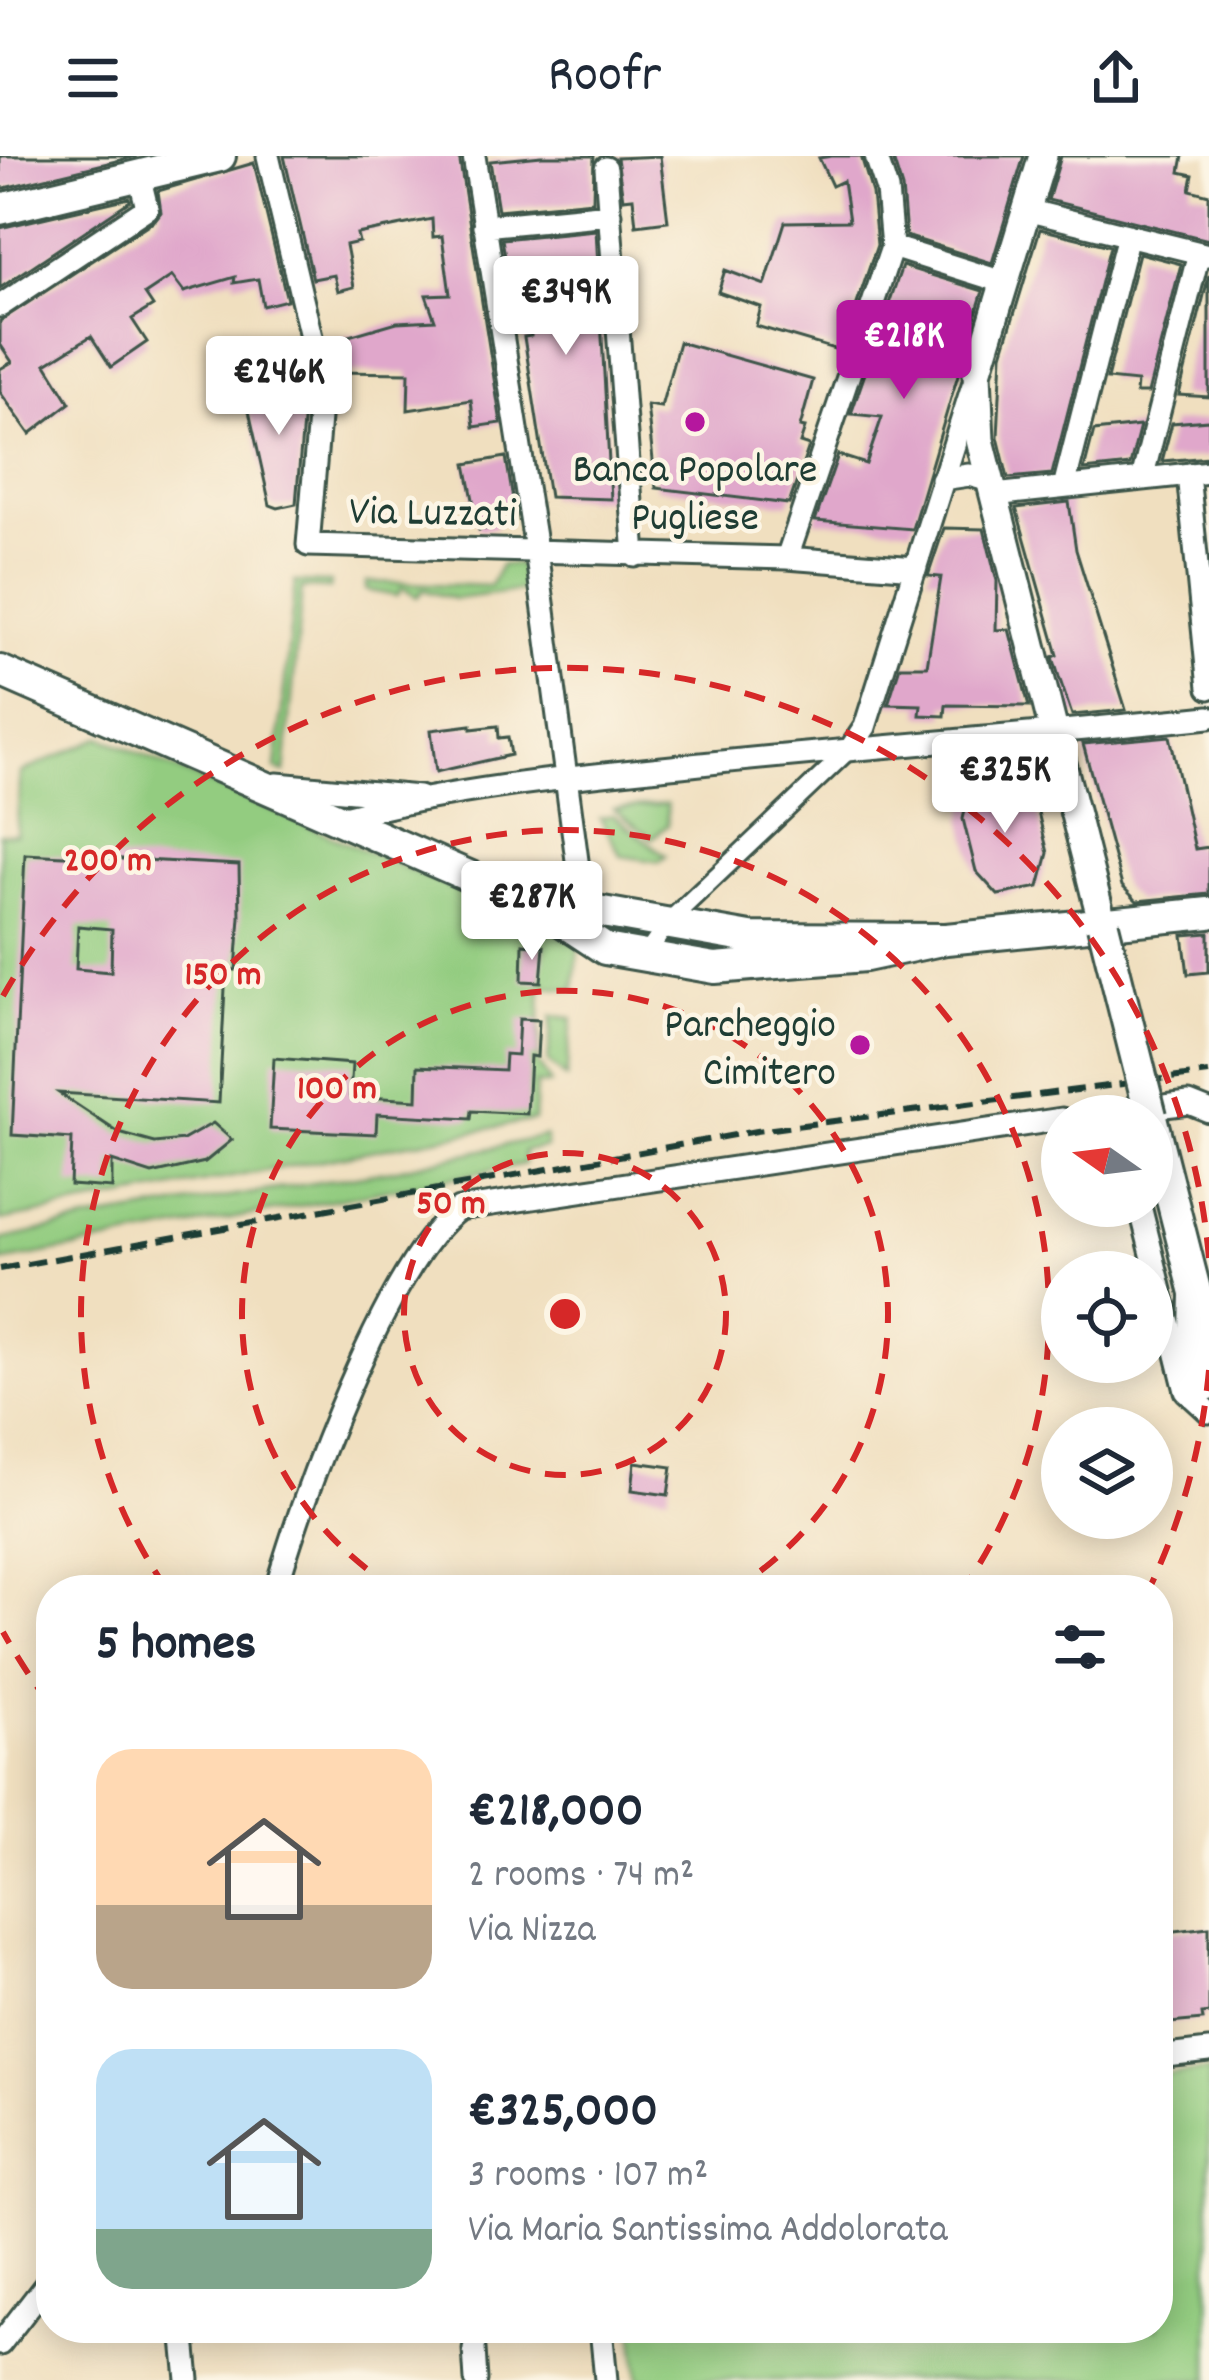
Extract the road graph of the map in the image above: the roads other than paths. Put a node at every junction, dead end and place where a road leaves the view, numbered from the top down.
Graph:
1 (220, 156) edge
2 (268, 156) edge
3 (474, 156) edge
4 (876, 156) edge
5 (1043, 156) edge
6 (151, 167) edge
7 (606, 168) dead end
8 (0, 209) edge
9 (1026, 210) junction
10 (610, 214) junction
11 (484, 226) junction
12 (1128, 236) junction
13 (892, 247) junction
14 (1204, 254) edge
15 (1003, 283) junction
16 (0, 306) edge
17 (977, 373) junction
18 (1198, 473) edge
19 (942, 479) junction
20 (1142, 479) junction
21 (1064, 487) junction
22 (993, 488) junction
23 (536, 550) junction
24 (634, 556) junction
25 (787, 557) junction
26 (916, 568) junction
27 (0, 670) edge
28 (1209, 688) edge
29 (1209, 717) edge
30 (1054, 733) junction
31 (851, 748) junction
32 (568, 777) junction
33 (331, 805) junction
34 (1209, 913) edge
35 (583, 921) junction
36 (667, 925) junction
37 (1103, 925) junction
38 (946, 939) junction
39 (640, 962) junction
40 (1145, 1095) edge
41 (1173, 1105) edge
42 (1209, 1112) edge
43 (1041, 1122) edge
44 (1173, 1199) edge
45 (1145, 1227) edge
46 (1202, 1305) edge
47 (1209, 1384) edge
48 (1209, 1412) edge
49 (281, 1575) edge
50 (1209, 2051) edge
51 (1173, 2055) edge
52 (36, 2297) edge
53 (184, 2343) edge
54 (602, 2343) edge
55 (0, 2344) edge
56 (474, 2349) dead end
57 (188, 2380) edge
58 (476, 2380) edge
59 (606, 2380) edge

1 - 6 main road
2 - 23 street, Via Luzzati
3 - 11 street
4 - 13 street
5 - 9 street
6 - 8 main road
6 - 16 street
7 - 10 street
9 - 12 street
9 - 15 street
10 - 11 street
10 - 24 street
11 - 23 street
12 - 14 street
12 - 21 street
13 - 15 street
13 - 25 street
14 - 20 street
15 - 17 street
17 - 19 street
17 - 22 street
18 - 20 street
18 - 28 street
19 - 22 street
19 - 26 street
20 - 21 street
21 - 22 street
22 - 30 street
23 - 24 street, Via Luzzati
23 - 32 street
24 - 25 street, Via Luzzati
25 - 26 street, Via Luzzati
26 - 31 street
27 - 33 main road
29 - 30 street
30 - 31 street
30 - 37 street
31 - 32 street
31 - 36 street
32 - 33 street
32 - 35 street
33 - 35 main road
34 - 37 main road
35 - 36 main road
35 - 39 main road
36 - 38 main road
36 - 39 street
37 - 38 main road
37 - 40 main road, bridge
38 - 39 main road
41 - 42 street
43 - 49 street
44 - 46 main road
45 - 48 street
46 - 47 main road
50 - 51 street
52 - 55 street
53 - 57 street
54 - 59 street
56 - 58 street

